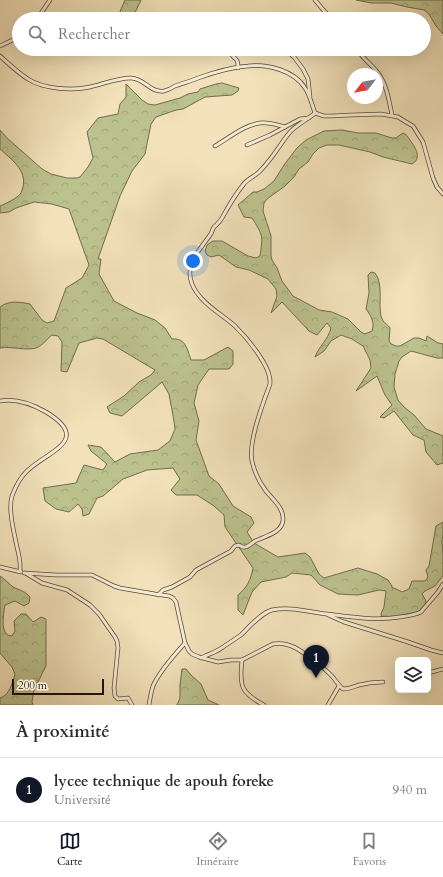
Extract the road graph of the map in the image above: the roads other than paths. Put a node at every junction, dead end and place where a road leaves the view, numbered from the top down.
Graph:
1 (50, 0) edge
2 (315, 0) edge
3 (42, 12) edge
4 (325, 12) edge
5 (12, 40) edge
6 (0, 46) edge
7 (0, 56) edge
8 (233, 56) edge
9 (293, 56) edge
10 (362, 56) edge
11 (238, 68) junction
12 (310, 98) junction
13 (315, 113) junction
14 (392, 115) junction
15 (309, 118) junction
16 (285, 127) junction
17 (247, 145) dead end
18 (215, 146) dead end
19 (443, 194) edge
20 (0, 401) edge
21 (0, 567) edge
22 (20, 571) junction
23 (24, 573) junction
24 (443, 584) edge
25 (158, 595) junction
26 (327, 614) junction
27 (185, 643) junction
28 (443, 653) edge
29 (201, 658) junction
30 (242, 660) junction
31 (443, 669) edge
32 (431, 672) edge
33 (383, 682) dead end
34 (339, 686) junction
35 (132, 705) edge
36 (149, 705) edge
37 (264, 705) edge
38 (328, 705) edge

1 - 3 street
2 - 4 street
5 - 6 street
7 - 11 street
8 - 11 street
9 - 12 street
10 - 14 street
11 - 12 street
12 - 13 street
13 - 14 street
13 - 15 street
14 - 19 street
15 - 16 street
15 - 25 street
16 - 17 street
16 - 18 street
20 - 22 street
21 - 22 street
22 - 23 street
23 - 25 street
23 - 35 street
24 - 26 street
25 - 27 street
26 - 28 street
26 - 29 street
27 - 29 street
27 - 36 street
29 - 30 street
30 - 34 street
30 - 37 street
31 - 32 street
33 - 34 street
34 - 38 street

